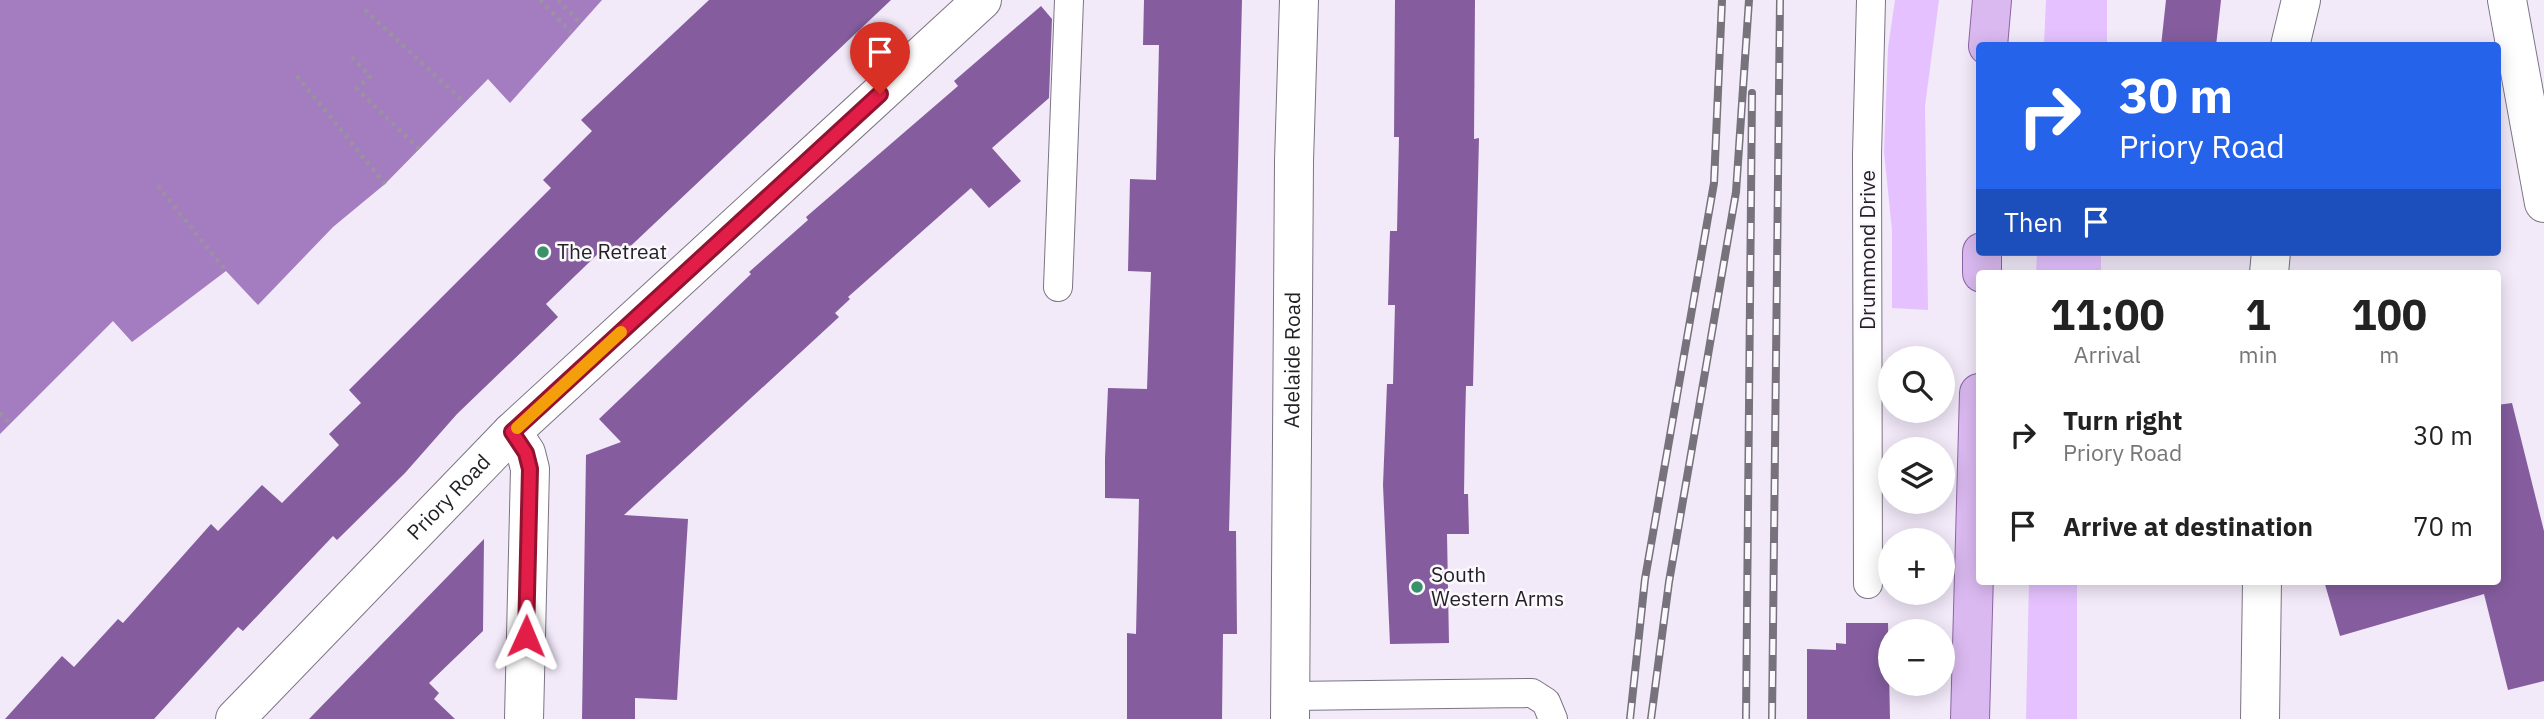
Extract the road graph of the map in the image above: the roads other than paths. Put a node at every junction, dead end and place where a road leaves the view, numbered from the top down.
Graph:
1 (982, 0) edge
2 (1069, 0) edge
3 (1299, 0) edge
4 (1871, 0) edge
5 (1992, 0) edge
6 (2301, 0) edge
7 (2507, 0) edge
8 (2529, 41) edge
9 (1988, 42) edge
10 (2291, 42) edge
11 (2544, 203) edge
12 (1058, 287) dead end
13 (512, 432) junction
14 (1976, 502) edge
15 (1868, 584) dead end
16 (2262, 585) edge
17 (1291, 707) edge
18 (235, 719) edge
19 (524, 719) edge
20 (1553, 719) edge
21 (1970, 719) edge
22 (2260, 719) edge

1 - 13 street, Priory Road
2 - 12 lane
3 - 17 street, Adelaide Road
4 - 15 lane, Drummond Drive
5 - 9 main road
6 - 10 street
7 - 8 street
8 - 11 street
13 - 18 street, Priory Road
13 - 19 street
14 - 21 main road
16 - 22 street
17 - 20 lane

